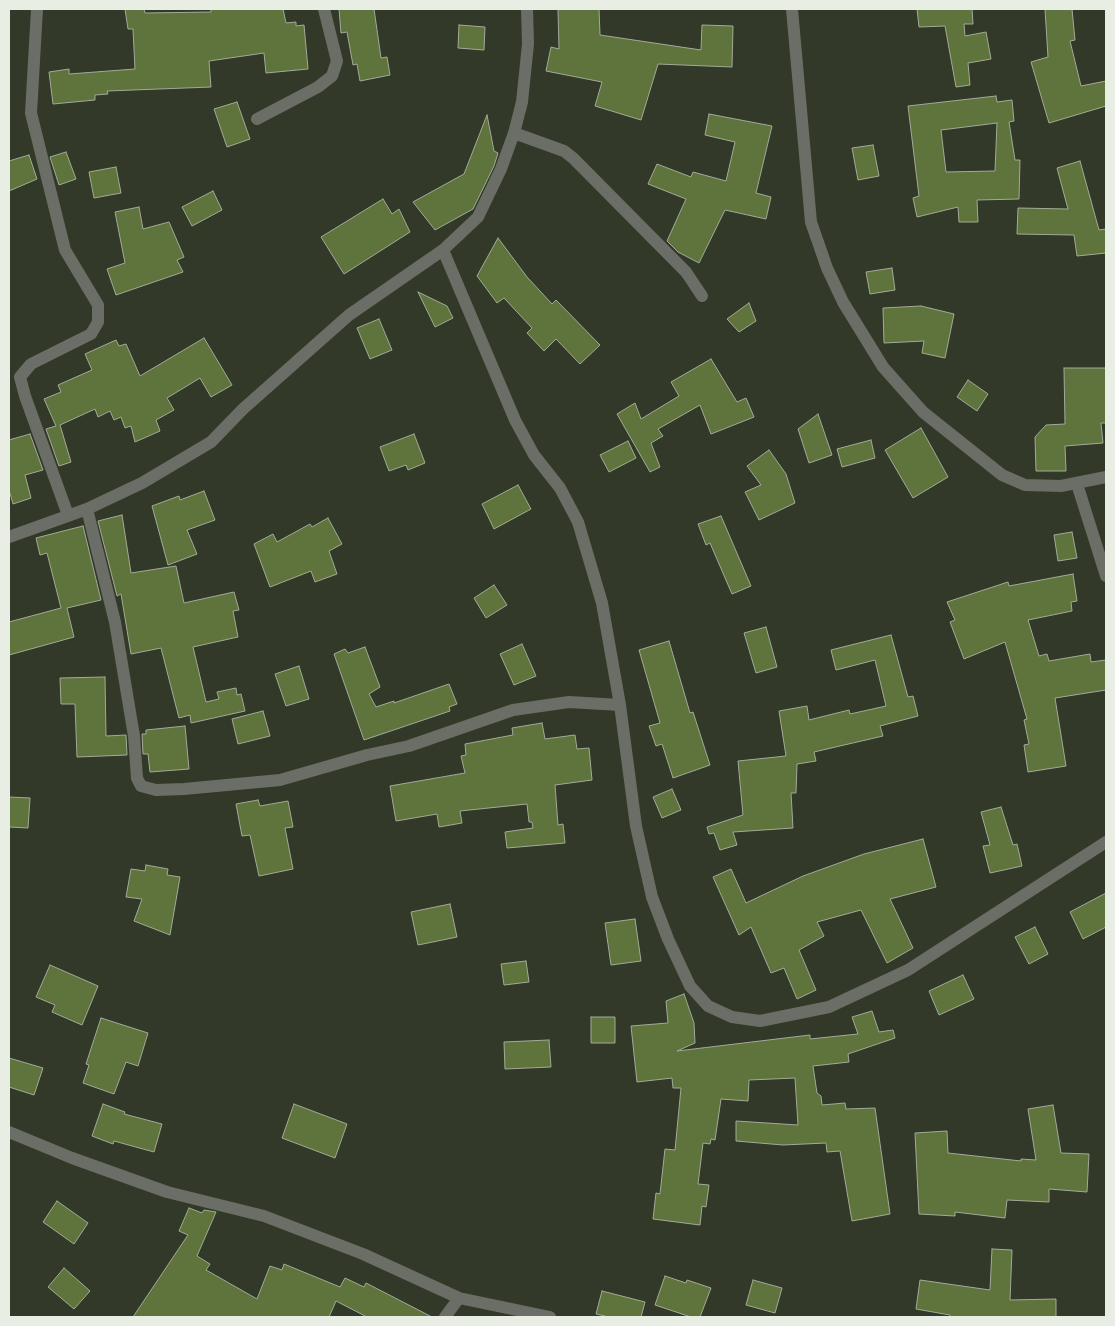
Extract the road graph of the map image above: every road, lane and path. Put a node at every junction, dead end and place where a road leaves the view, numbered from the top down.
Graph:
1 (37, 9) edge
2 (324, 9) edge
3 (527, 9) edge
4 (792, 9) edge
5 (257, 119) dead end
6 (514, 133) junction
7 (443, 250) junction
8 (702, 296) dead end
9 (1106, 477) edge
10 (1077, 484) junction
11 (87, 509) junction
12 (68, 515) junction
13 (9, 537) edge
14 (1106, 576) edge
15 (620, 705) junction
16 (1106, 842) edge
17 (9, 1132) edge
18 (459, 1298) junction
19 (445, 1317) edge
20 (550, 1317) edge

1 - 12 street
2 - 5 street
3 - 6 street
4 - 10 street
6 - 7 street
6 - 8 street
7 - 11 street
7 - 15 street
9 - 10 street
10 - 14 street
11 - 12 street
11 - 15 street
12 - 13 street
15 - 16 street
17 - 18 street
18 - 19 street
18 - 20 street

